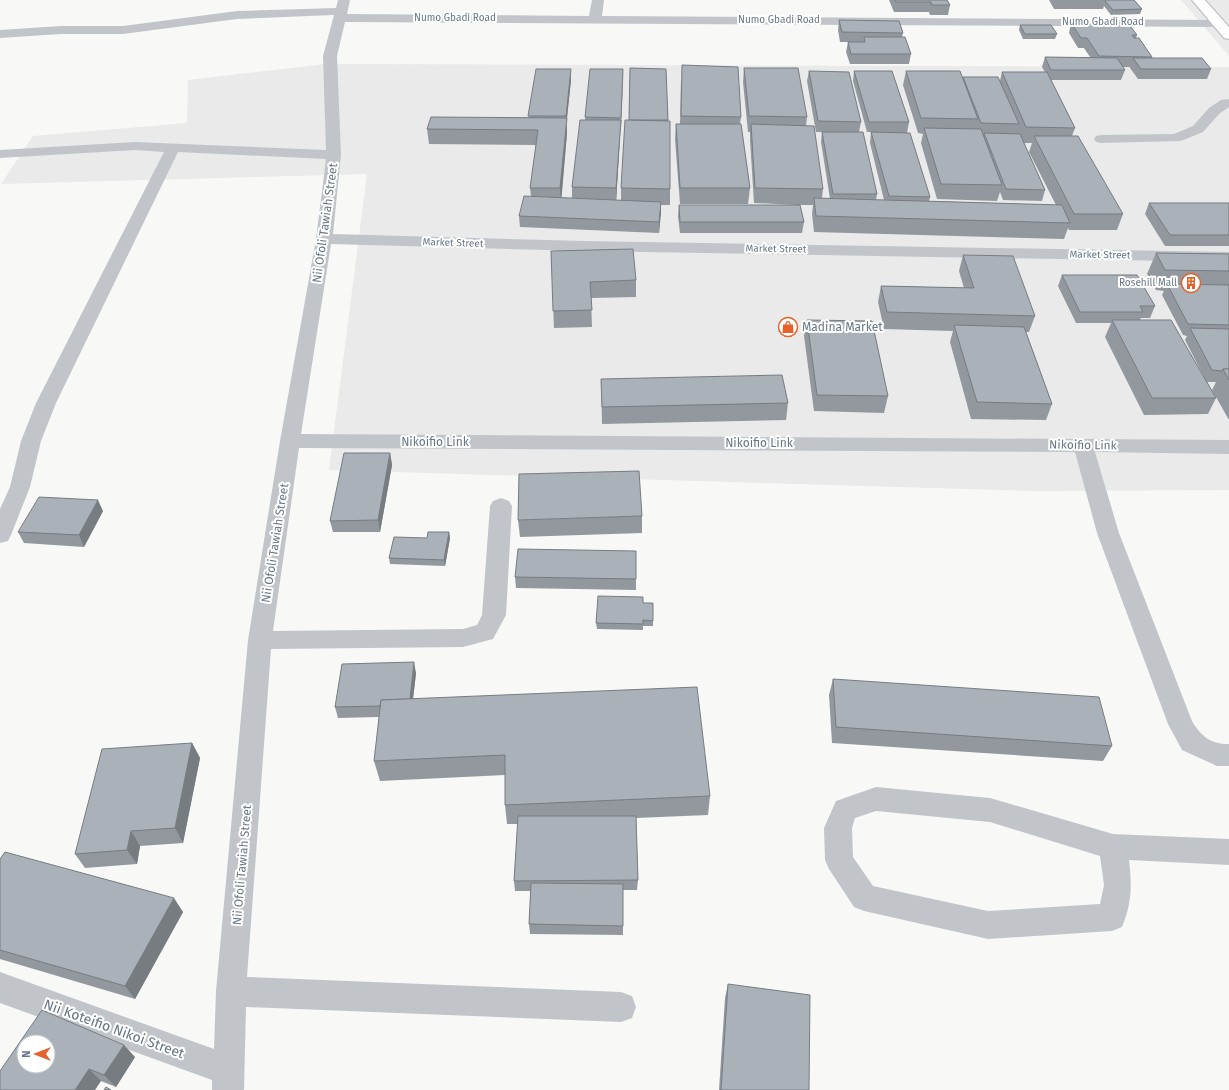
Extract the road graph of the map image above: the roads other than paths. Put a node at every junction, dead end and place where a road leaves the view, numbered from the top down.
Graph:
1 (598, 0) edge
2 (1198, 0) edge
3 (268, 2) dead end
4 (342, 9) edge
5 (306, 11) junction
6 (595, 20) junction
7 (1218, 23) junction
8 (0, 34) edge
9 (1229, 35) edge
10 (1229, 102) edge
11 (1101, 139) dead end
12 (173, 148) junction
13 (0, 154) edge
14 (334, 155) junction
15 (324, 239) junction
16 (1229, 257) edge
17 (290, 441) junction
18 (1083, 445) junction
19 (1229, 447) edge
20 (501, 506) dead end
21 (0, 535) edge
22 (260, 640) junction
23 (1229, 755) edge
24 (1114, 847) junction
25 (1229, 852) edge
26 (0, 987) edge
27 (231, 991) junction
28 (621, 1008) dead end
29 (228, 1080) edge

1 - 6 street
2 - 7 main road
3 - 5 street
4 - 5 street, Numo Gbadi Road
4 - 6 street, Numo Gbadi Road
4 - 14 street, Nii Ofoli Tawiah Street
5 - 8 street
6 - 7 street, Numo Gbadi Road
7 - 9 main road
10 - 11 street
12 - 13 street
12 - 14 street
12 - 21 street
14 - 15 street, Nii Ofoli Tawiah Street
15 - 16 street, Market Street
15 - 17 street, Nii Ofoli Tawiah Street
17 - 18 street, Nikoifio Link
17 - 22 street, Nii Ofoli Tawiah Street
18 - 19 street, Nikoifio Link
18 - 23 street
20 - 22 street
22 - 27 street, Nii Ofoli Tawiah Street
24 - 24 street
24 - 25 street
26 - 29 street, Nii Koteifio Nikoi Street
27 - 28 street
27 - 29 street, Nii Ofoli Tawiah Street

